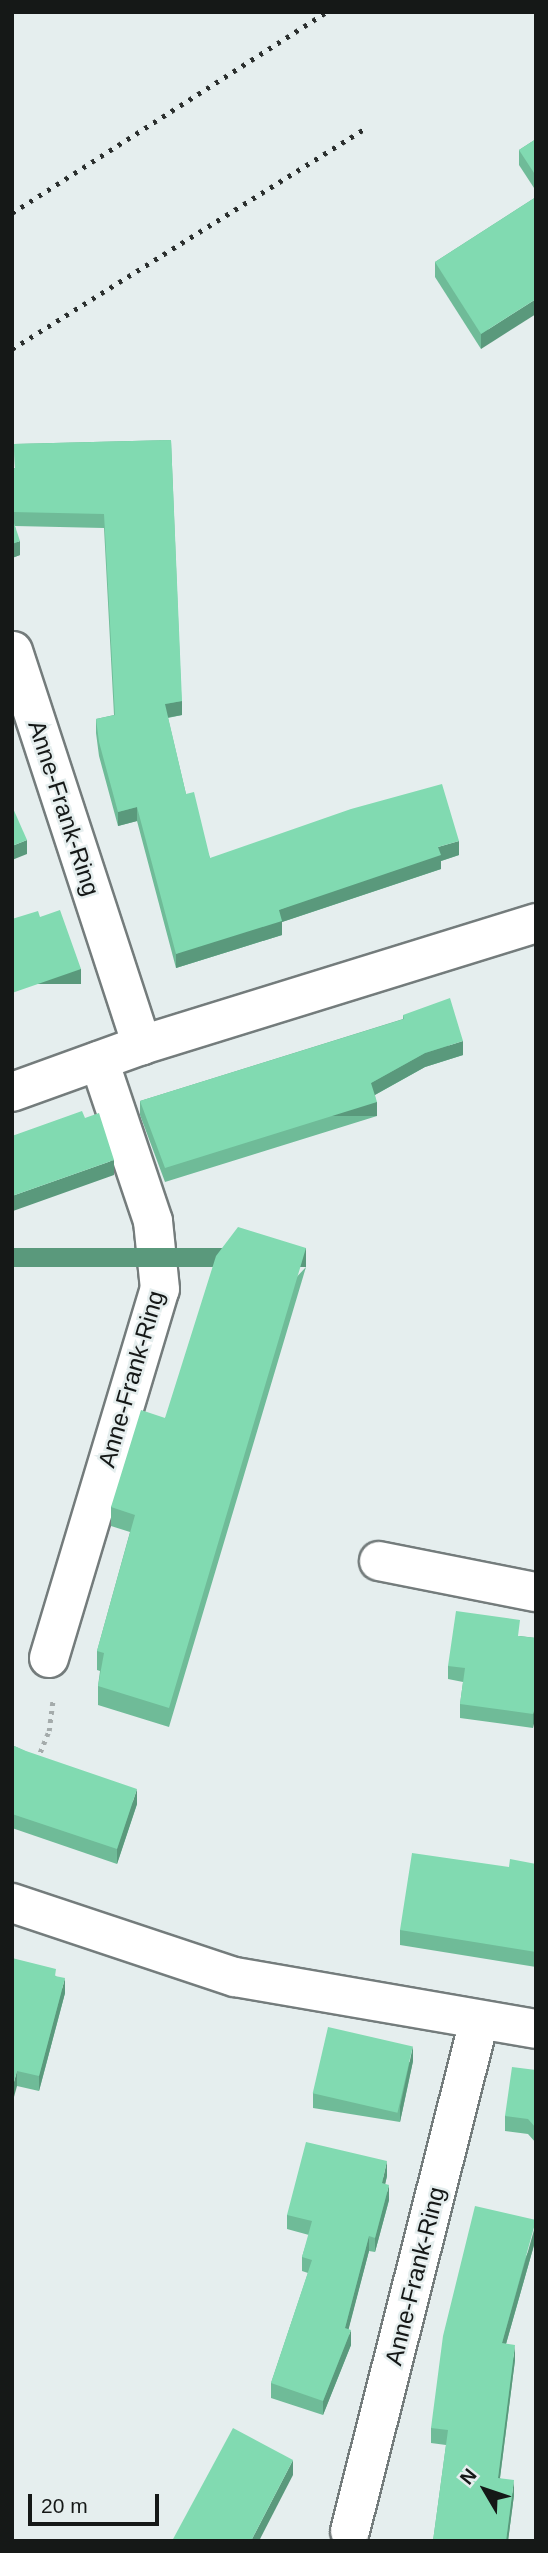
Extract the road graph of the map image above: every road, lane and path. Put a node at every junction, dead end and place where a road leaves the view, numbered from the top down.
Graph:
1 (13, 651) edge
2 (536, 923) edge
3 (142, 1045) junction
4 (99, 1060) junction
5 (12, 1092) edge
6 (379, 1561) dead end
7 (536, 1592) edge
8 (50, 1658) joint
9 (33, 1769) edge
10 (12, 1903) edge
11 (480, 2021) junction
12 (536, 2029) edge
13 (350, 2531) dead end

1 - 3 street, Anne-Frank-Ring
2 - 3 street
3 - 4 street
4 - 5 street
4 - 8 street, Anne-Frank-Ring
6 - 7 street
8 - 9 path
10 - 11 street
11 - 12 street
11 - 13 street, Anne-Frank-Ring

